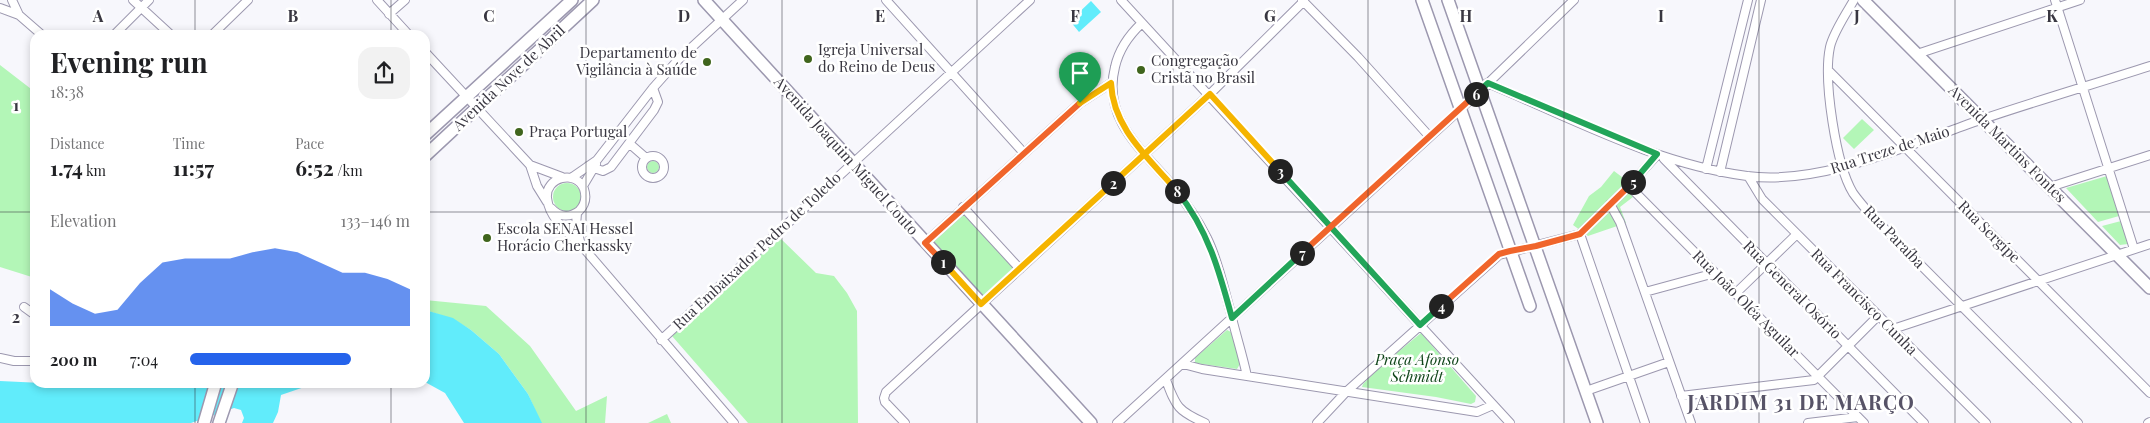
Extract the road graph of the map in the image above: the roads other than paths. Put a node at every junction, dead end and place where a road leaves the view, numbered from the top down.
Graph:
1 (12, 0) edge
2 (133, 0) edge
3 (149, 0) edge
4 (248, 0) edge
5 (376, 0) edge
6 (405, 0) edge
7 (572, 0) edge
8 (593, 0) edge
9 (704, 0) edge
10 (743, 0) edge
11 (886, 0) edge
12 (1030, 0) edge
13 (1121, 0) edge
14 (1303, 0) edge
15 (1422, 0) edge
16 (1448, 0) edge
17 (1574, 0) edge
18 (1748, 0) edge
19 (1761, 0) edge
20 (1854, 0) edge
21 (1863, 0) edge
22 (2080, 0) edge
23 (1565, 3) edge
24 (2056, 4) edge
25 (0, 8) edge
26 (141, 8) junction
27 (389, 14) junction
28 (19, 15) junction
29 (722, 20) junction
30 (1142, 23) junction
31 (36, 30) edge
32 (119, 30) edge
33 (165, 30) edge
34 (217, 30) edge
35 (404, 30) edge
36 (1917, 54) junction
37 (430, 57) edge
38 (2150, 66) edge
39 (1828, 70) junction
40 (951, 72) junction
41 (1111, 83) junction
42 (1484, 87) junction
43 (2084, 87) junction
44 (653, 88) junction
45 (1210, 94) junction
46 (466, 97) junction
47 (476, 108) junction
48 (1460, 108) junction
49 (1982, 120) junction
50 (430, 130) edge
51 (1429, 136) junction
52 (630, 144) junction
53 (1905, 146) junction
54 (430, 151) edge
55 (1024, 152) junction
56 (2150, 154) edge
57 (1144, 155) junction
58 (1659, 155) junction
59 (646, 158) dead end
60 (852, 163) junction
61 (530, 166) junction
62 (591, 167) junction
63 (1843, 167) junction
64 (2109, 168) junction
65 (1706, 169) junction
66 (1720, 172) junction
67 (1748, 176) junction
68 (562, 177) junction
69 (571, 178) junction
70 (583, 186) junction
71 (1629, 186) junction
72 (2050, 187) junction
73 (1610, 204) junction
74 (549, 205) junction
75 (963, 207) junction
76 (577, 213) junction
77 (1331, 226) junction
78 (1580, 234) junction
79 (1796, 234) junction
80 (925, 243) junction
81 (2150, 244) edge
82 (581, 245) junction
83 (1536, 246) junction
84 (2134, 249) junction
85 (1510, 251) junction
86 (2117, 255) junction
87 (1766, 264) junction
88 (1020, 269) junction
89 (1715, 273) junction
90 (2038, 281) junction
91 (2150, 288) edge
92 (1645, 292) junction
93 (1736, 293) junction
94 (981, 304) junction
95 (1530, 306) dead end
96 (1961, 306) junction
97 (24, 308) dead end
98 (30, 312) edge
99 (1878, 316) junction
100 (1232, 318) junction
101 (1420, 325) junction
102 (1893, 329) junction
103 (661, 340) junction
104 (1848, 345) junction
105 (0, 358) edge
106 (30, 361) edge
107 (1670, 362) junction
108 (1183, 364) junction
109 (1247, 376) junction
110 (1629, 376) junction
111 (1818, 376) junction
112 (1166, 380) junction
113 (214, 388) edge
114 (231, 388) edge
115 (1586, 391) junction
116 (1346, 392) junction
117 (2150, 393) edge
118 (1681, 396) junction
119 (1493, 404) junction
120 (1858, 417) junction
121 (204, 423) edge
122 (219, 423) edge
123 (734, 423) edge
124 (905, 423) edge
125 (1091, 423) edge
126 (1117, 423) edge
127 (1205, 423) edge
128 (1317, 423) edge
129 (1510, 423) edge
130 (1597, 423) edge
131 (1646, 423) edge
132 (1690, 423) edge
133 (1808, 423) edge
134 (1864, 423) edge
135 (1924, 423) edge
136 (1986, 423) edge
137 (2078, 423) edge

1 - 28 street
2 - 26 street
3 - 26 street
4 - 34 street
5 - 27 street
6 - 27 street
7 - 46 street, Avenida Nove de Abril
8 - 47 street, Avenida Nove de Abril
9 - 29 street, Avenida Joaquim Miguel Couto
10 - 29 street
11 - 40 street
12 - 40 street, Rua Embaixador Pedro de Toledo
13 - 30 street
14 - 45 street
14 - 51 street
15 - 48 street
16 - 42 street
17 - 23 street
18 - 65 street
19 - 66 street
20 - 39 street, Rua Paraíba
21 - 36 street, Avenida Martins Fontes
22 - 24 street
23 - 42 street
24 - 36 street
24 - 43 street
25 - 28 street
26 - 32 street
26 - 33 street
27 - 35 street
28 - 31 street
29 - 44 street
29 - 60 street, Avenida Joaquim Miguel Couto
30 - 41 street
30 - 45 street
36 - 49 street, Avenida Martins Fontes
37 - 46 street
38 - 43 street, Rua Treze de Maio
39 - 53 street, Rua Sergípe
39 - 63 street, Rua Paraíba
40 - 55 street
40 - 60 street, Rua Embaixador Pedro de Toledo
41 - 55 street
41 - 57 street
42 - 48 street
42 - 58 street, Rua Treze de Maio
42 - 83 street
43 - 49 street, Rua Treze de Maio
43 - 64 street
44 - 52 street
44 - 62 street
45 - 57 street
45 - 77 street
46 - 47 street
46 - 50 street, Avenida Nove de Abril
47 - 54 street, Avenida Nove de Abril
47 - 61 street
48 - 51 street
48 - 85 street
49 - 53 street, Rua Treze de Maio
49 - 72 street, Avenida Martins Fontes
51 - 77 street
52 - 59 street
52 - 62 street
53 - 63 street, Rua Treze de Maio
53 - 90 street, Rua Sergípe
55 - 75 street
56 - 64 street
57 - 88 street
57 - 100 street
58 - 65 street, Rua Treze de Maio
58 - 71 street
58 - 87 street, Rua General Osório
60 - 80 street, Avenida Joaquim Miguel Couto
60 - 103 street, Rua Embaixador Pedro de Toledo
61 - 68 street
61 - 74 street
62 - 69 street
62 - 70 street
63 - 67 street, Rua Treze de Maio
63 - 96 street, Rua Paraíba
64 - 72 street
64 - 84 street
65 - 66 street, Rua Treze de Maio
66 - 67 street, Rua Treze de Maio
67 - 79 street, Rua Francisco Cunha
68 - 69 street
68 - 74 street
69 - 70 street
70 - 76 street
71 - 73 street
71 - 89 street, Rua João Oléa Aguilar
72 - 86 street, Avenida Martins Fontes
73 - 78 street
73 - 92 street
74 - 76 street
74 - 82 street
75 - 80 street
75 - 88 street
76 - 82 street
77 - 100 street
77 - 101 street
78 - 83 street
78 - 110 street
79 - 87 street
79 - 99 street, Rua Francisco Cunha
80 - 94 street, Avenida Joaquim Miguel Couto
81 - 84 street
82 - 103 street
83 - 85 street
83 - 115 street
84 - 86 street
85 - 95 street
85 - 101 street
86 - 90 street
86 - 91 street, Avenida Martins Fontes
87 - 93 street
87 - 104 street, Rua General Osório
88 - 94 street
89 - 92 street
89 - 93 street, Rua João Oléa Aguilar
90 - 96 street
90 - 117 street, Rua Sergípe
92 - 107 street
93 - 111 street, Rua João Oléa Aguilar
94 - 124 street
94 - 125 street, Avenida Joaquim Miguel Couto
96 - 102 street
96 - 137 street, Rua Paraíba
97 - 98 street
99 - 102 street, Rua Francisco Cunha
99 - 104 street
100 - 108 street
100 - 109 street
101 - 116 street
101 - 119 street
102 - 136 street, Rua Francisco Cunha
103 - 123 street
104 - 111 street
104 - 135 street, Rua General Osório
105 - 106 street
107 - 110 street
107 - 118 street
108 - 109 street
108 - 112 street
109 - 116 street
110 - 115 street
110 - 131 street
111 - 118 street
111 - 120 street, Rua João Oléa Aguilar
112 - 126 street
112 - 127 street
113 - 121 street
114 - 122 street
115 - 130 street
116 - 119 street
116 - 128 street
118 - 132 street
119 - 129 street
120 - 133 street
120 - 134 street, Rua João Oléa Aguilar

